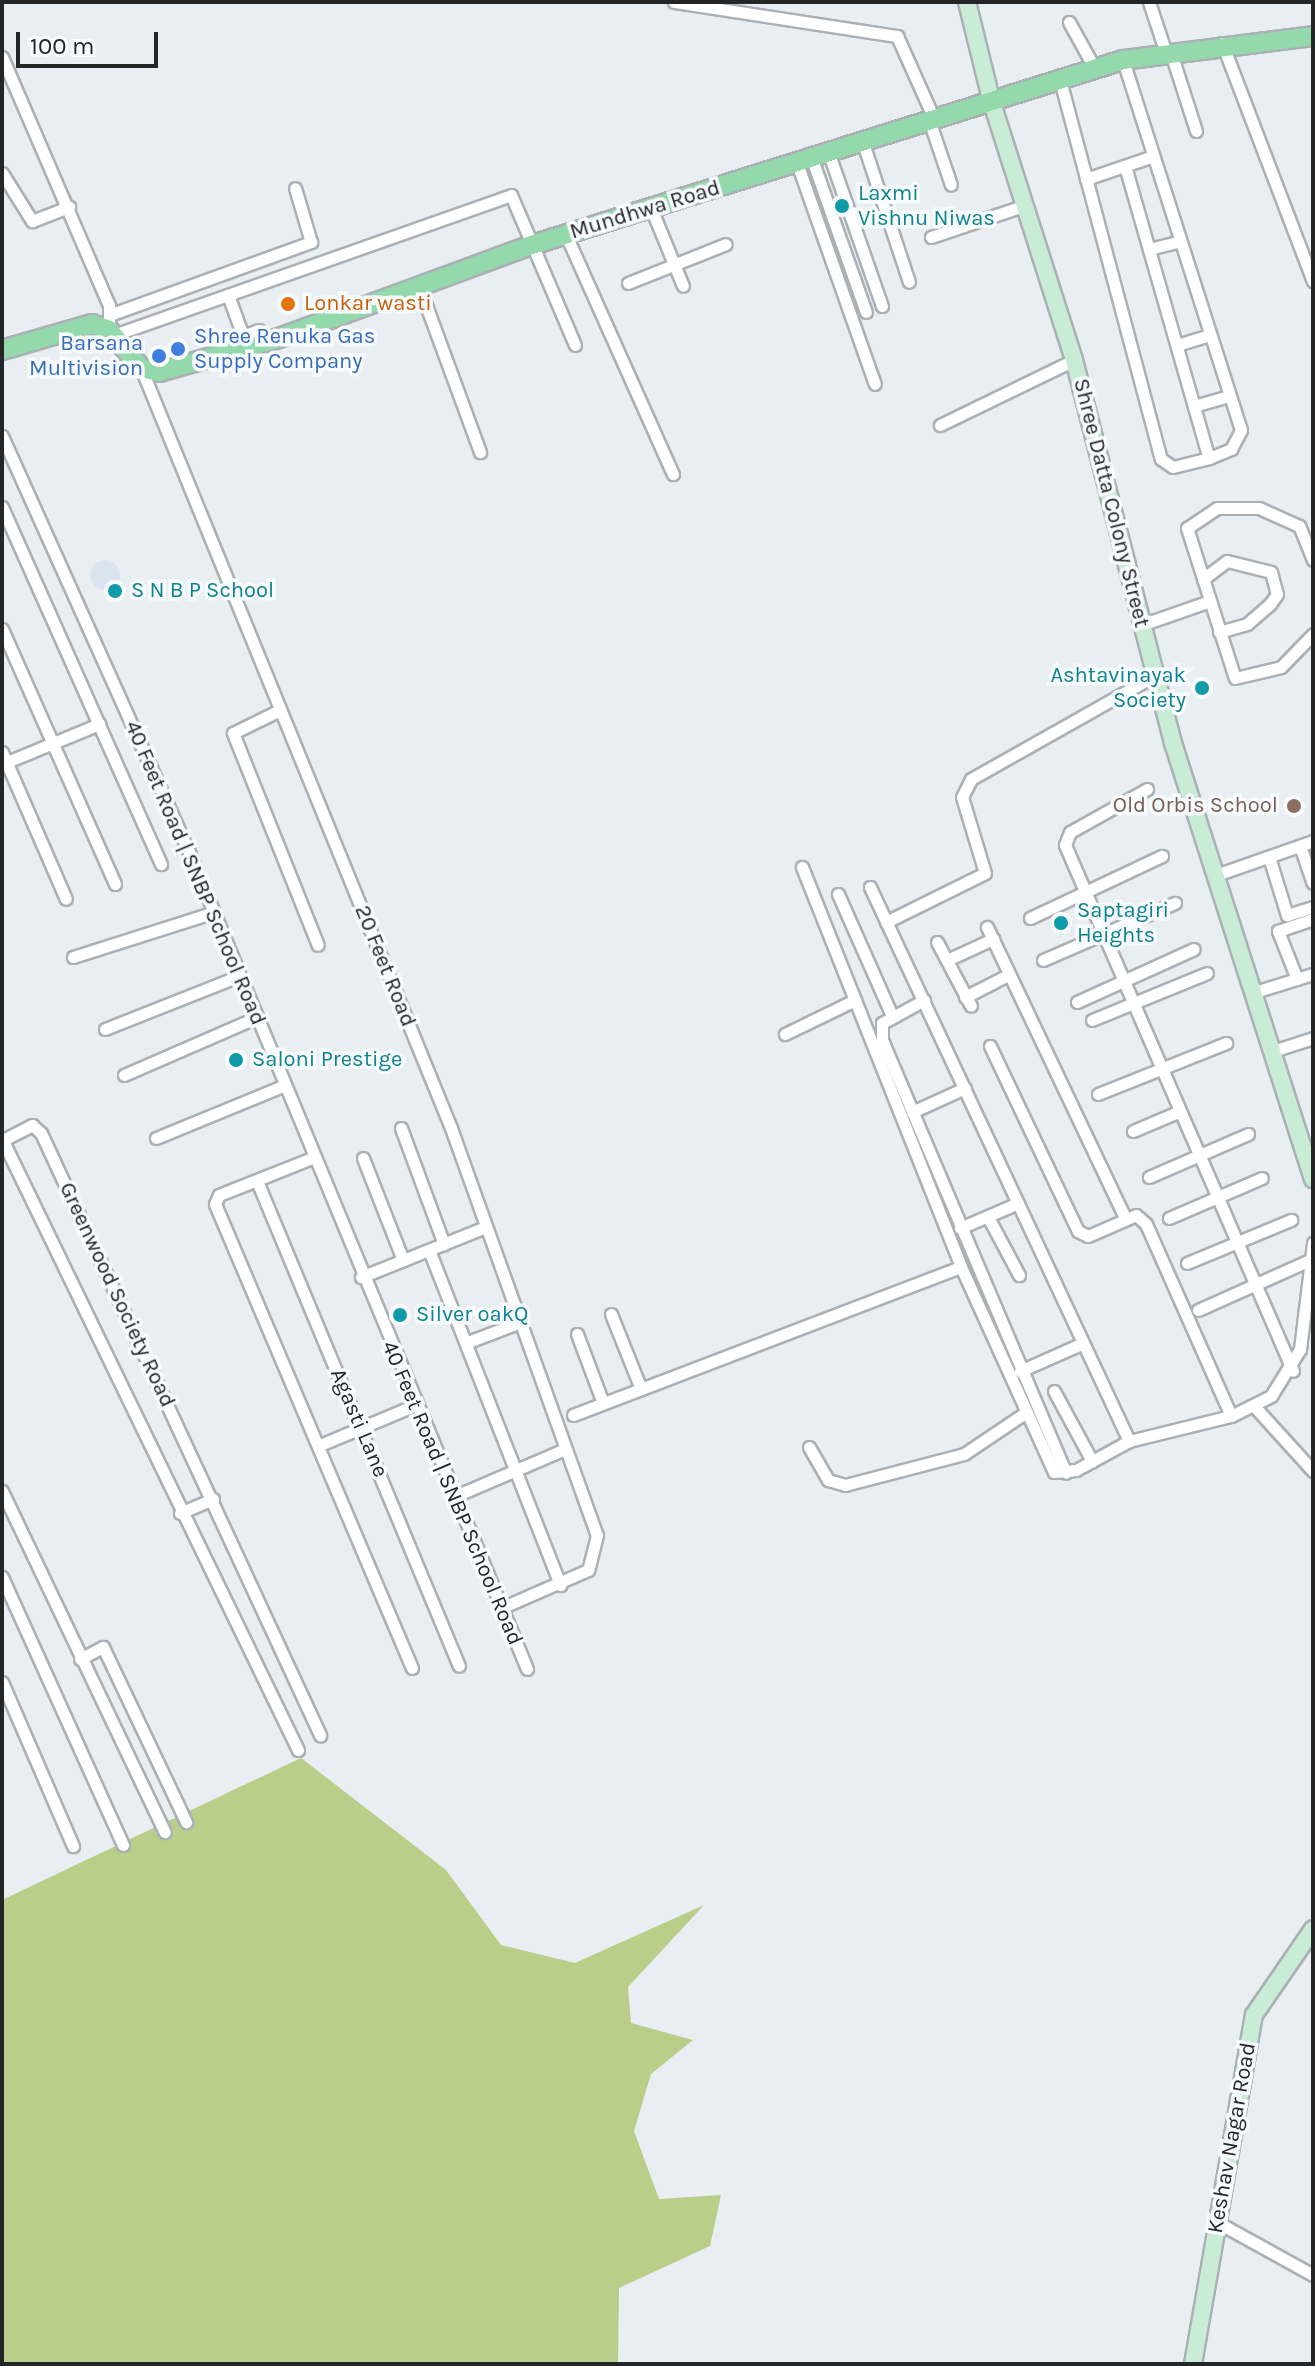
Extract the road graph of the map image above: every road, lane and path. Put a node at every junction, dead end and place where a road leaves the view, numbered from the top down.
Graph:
1 (674, 2) edge
2 (967, 2) edge
3 (1149, 2) edge
4 (1069, 22) dead end
5 (1313, 36) edge
6 (1222, 43) junction
7 (1168, 50) junction
8 (2, 57) edge
9 (1123, 60) junction
10 (1095, 69) junction
11 (1060, 80) junction
12 (992, 103) junction
13 (933, 122) junction
14 (1196, 131) dead end
15 (863, 143) junction
16 (1153, 156) junction
17 (813, 159) junction
18 (1125, 166) junction
19 (2, 173) edge
20 (1086, 179) junction
21 (951, 185) dead end
22 (295, 188) dead end
23 (1023, 206) junction
24 (69, 207) junction
25 (651, 208) junction
26 (566, 235) junction
27 (931, 237) dead end
28 (1180, 241) junction
29 (726, 244) dead end
30 (532, 245) junction
31 (1149, 249) junction
32 (674, 263) junction
33 (1313, 281) edge
34 (909, 282) dead end
35 (628, 283) dead end
36 (419, 286) junction
37 (683, 286) dead end
38 (228, 295) junction
39 (882, 306) dead end
40 (866, 312) dead end
41 (111, 326) junction
42 (259, 330) dead end
43 (1210, 335) junction
44 (4, 344) edge
45 (575, 345) dead end
46 (1177, 345) junction
47 (1074, 360) junction
48 (141, 368) junction
49 (875, 384) dead end
50 (1230, 396) junction
51 (1194, 406) junction
52 (940, 425) dead end
53 (2, 436) edge
54 (480, 452) dead end
55 (1209, 458) junction
56 (673, 474) dead end
57 (2, 507) edge
58 (1313, 560) edge
59 (1203, 579) junction
60 (1210, 601) junction
61 (1141, 625) junction
62 (2, 629) edge
63 (1219, 632) junction
64 (1313, 634) edge
65 (1154, 676) junction
66 (280, 710) junction
67 (99, 724) junction
68 (52, 742) junction
69 (4, 757) edge
70 (1147, 789) dead end
71 (1313, 841) edge
72 (1300, 846) junction
73 (1162, 856) dead end
74 (1269, 857) junction
75 (161, 864) dead end
76 (802, 867) dead end
77 (1216, 875) junction
78 (1313, 881) edge
79 (115, 884) dead end
80 (870, 887) dead end
81 (838, 894) dead end
82 (1084, 895) junction
83 (66, 899) dead end
84 (1175, 903) dead end
85 (1313, 907) edge
86 (212, 913) junction
87 (1030, 918) dead end
88 (1313, 919) edge
89 (886, 922) junction
90 (987, 927) dead end
91 (1102, 937) junction
92 (993, 939) junction
93 (937, 942) dead end
94 (318, 945) dead end
95 (1194, 949) dead end
96 (73, 957) dead end
97 (947, 960) junction
98 (1043, 960) dead end
99 (1207, 973) dead end
100 (1313, 974) edge
101 (1008, 975) junction
102 (239, 976) junction
103 (1119, 979) junction
104 (1297, 979) junction
105 (1258, 991) junction
106 (855, 1000) junction
107 (924, 1000) junction
108 (1077, 1002) dead end
109 (1131, 1002) junction
110 (892, 1016) junction
111 (255, 1018) junction
112 (1092, 1020) dead end
113 (105, 1029) dead end
114 (785, 1034) dead end
115 (1313, 1038) edge
116 (1226, 1043) dead end
117 (990, 1046) dead end
118 (1276, 1050) junction
119 (1160, 1070) junction
120 (124, 1075) dead end
121 (285, 1085) junction
122 (965, 1088) junction
123 (1098, 1094) dead end
124 (912, 1112) junction
125 (1178, 1112) junction
126 (401, 1128) dead end
127 (1133, 1131) dead end
128 (1248, 1134) dead end
129 (156, 1138) dead end
130 (2, 1140) edge
131 (1198, 1155) junction
132 (312, 1158) junction
133 (363, 1158) dead end
134 (1149, 1177) dead end
135 (1262, 1178) dead end
136 (1313, 1179) edge
137 (257, 1181) junction
138 (1220, 1197) junction
139 (1018, 1203) junction
140 (988, 1217) junction
141 (1125, 1218) junction
142 (1169, 1218) dead end
143 (1291, 1220) dead end
144 (483, 1228) junction
145 (960, 1228) junction
146 (1236, 1243) junction
147 (1313, 1243) edge
148 (444, 1244) junction
149 (429, 1250) junction
150 (1312, 1259) edge
151 (403, 1260) junction
152 (1187, 1263) dead end
153 (961, 1267) junction
154 (1019, 1275) dead end
155 (361, 1277) junction
156 (1254, 1284) junction
157 (1198, 1310) dead end
158 (611, 1314) dead end
159 (518, 1323) junction
160 (577, 1334) dead end
161 (468, 1342) junction
162 (1081, 1344) junction
163 (1020, 1371) junction
164 (1293, 1371) junction
165 (641, 1389) junction
166 (1054, 1391) dead end
167 (603, 1403) junction
168 (413, 1406) junction
169 (1254, 1406) junction
170 (1025, 1413) junction
171 (573, 1415) dead end
172 (1231, 1416) junction
173 (360, 1427) junction
174 (1129, 1441) junction
175 (320, 1445) junction
176 (809, 1447) dead end
177 (565, 1449) junction
178 (1092, 1461) junction
179 (518, 1469) junction
180 (1313, 1471) edge
181 (1066, 1473) junction
182 (2, 1491) edge
183 (453, 1497) junction
184 (213, 1499) junction
185 (180, 1513) junction
186 (2, 1577) edge
187 (560, 1585) junction
188 (501, 1608) junction
189 (80, 1659) junction
190 (459, 1666) dead end
191 (412, 1668) dead end
192 (527, 1669) dead end
193 (2, 1682) edge
194 (320, 1735) dead end
195 (298, 1750) dead end
196 (186, 1822) dead end
197 (165, 1832) dead end
198 (123, 1845) dead end
199 (73, 1846) dead end
200 (1313, 1929) edge
201 (1217, 2222) junction
202 (1313, 2275) edge
203 (1193, 2364) edge

1 - 13 street
2 - 12 street, Shree Datta Colony Street
3 - 7 street
4 - 10 street
5 - 6 main road, Mundhwa Road
6 - 7 main road, Mundhwa Road
6 - 33 street
7 - 9 main road, Mundhwa Road
7 - 14 street
8 - 24 street
9 - 10 main road, Mundhwa Road
9 - 16 street
10 - 11 main road, Mundhwa Road
11 - 12 main road, Mundhwa Road
11 - 20 street
12 - 13 main road, Mundhwa Road
12 - 23 street, Shree Datta Colony Street
13 - 15 main road, Mundhwa Road
13 - 21 street
15 - 17 main road, Mundhwa Road
15 - 34 street
16 - 18 street
16 - 28 street
17 - 25 main road, Mundhwa Road
17 - 39 street
17 - 40 street
17 - 49 street
18 - 20 street
18 - 31 street
19 - 24 street
20 - 55 street
22 - 41 street
23 - 27 street
23 - 47 street, Shree Datta Colony Street
24 - 41 street
25 - 26 main road, Mundhwa Road
25 - 32 street
26 - 30 main road, Mundhwa Road
26 - 56 street
28 - 31 street
28 - 43 street
29 - 32 street
30 - 36 main road, Mundhwa Road
30 - 38 street
30 - 45 street
31 - 46 street
32 - 35 street
32 - 37 street
36 - 48 main road, Mundhwa Road
36 - 54 street
38 - 41 street
38 - 42 street
41 - 44 main road
41 - 48 main road
43 - 46 street
43 - 50 street
46 - 51 street
47 - 52 street
47 - 61 street, Shree Datta Colony Street
48 - 66 street, 20 Feet Road
50 - 51 street
50 - 55 street
51 - 55 street
53 - 86 street, 40 Feet Road | SNBP School Road
57 - 67 street
58 - 59 street
59 - 60 street
59 - 63 street
60 - 61 street
60 - 63 street
61 - 65 street, Shree Datta Colony Street
62 - 68 street
63 - 64 street
65 - 77 street, Shree Datta Colony Street
65 - 89 street
66 - 94 street
66 - 144 street, 20 Feet Road
67 - 68 street
67 - 75 street
68 - 69 street
68 - 79 street
69 - 83 street
70 - 82 street
71 - 72 street
72 - 74 street
72 - 78 street
73 - 82 street
74 - 77 street
74 - 85 street
76 - 106 street
77 - 105 street, Shree Datta Colony Street
80 - 89 street
81 - 110 street
82 - 87 street
82 - 91 street
84 - 91 street
86 - 96 street
86 - 102 street, 40 Feet Road | SNBP School Road
88 - 104 street
89 - 107 street
90 - 92 street
91 - 98 street
91 - 103 street
92 - 97 street
92 - 101 street
93 - 97 street
95 - 103 street
97 - 101 street
99 - 109 street
100 - 104 street
101 - 141 street
102 - 111 street, 40 Feet Road | SNBP School Road
102 - 113 street
103 - 108 street
103 - 109 street
104 - 105 street
105 - 118 street, Shree Datta Colony Street
106 - 114 street
106 - 153 street
107 - 110 street
107 - 122 street
109 - 112 street
109 - 119 street
110 - 124 street
111 - 120 street
111 - 121 street, 40 Feet Road | SNBP School Road
115 - 118 street
116 - 119 street
117 - 141 street
118 - 136 street, Shree Datta Colony Street
119 - 123 street
119 - 125 street
121 - 129 street
121 - 132 street, 40 Feet Road | SNBP School Road
122 - 124 street
122 - 139 street
124 - 145 street
125 - 127 street
125 - 131 street
126 - 148 street
128 - 131 street
130 - 184 street, Greenwood Society Road
130 - 185 street, Greenwood Society Road
131 - 134 street
131 - 138 street
132 - 137 street
132 - 155 street, 40 Feet Road | SNBP School Road
133 - 151 street
135 - 138 street
137 - 173 street, Agasti Lane
137 - 175 street
138 - 142 street
138 - 146 street
139 - 140 street
139 - 162 street
140 - 145 street
140 - 154 street
141 - 172 street
143 - 146 street
144 - 148 street
144 - 159 street, 20 Feet Road
145 - 163 street
146 - 152 street
146 - 156 street
147 - 150 street
148 - 149 street
149 - 151 street
149 - 161 street
150 - 156 street
150 - 164 street
151 - 155 street
153 - 165 street
153 - 170 street
155 - 168 street, 40 Feet Road | SNBP School Road
156 - 157 street
156 - 164 street
158 - 165 street
159 - 161 street
159 - 177 street, 20 Feet Road
160 - 167 street
161 - 179 street
162 - 163 street
162 - 174 street
163 - 181 street
164 - 169 street
165 - 167 street
166 - 178 street
167 - 171 street
168 - 173 street
168 - 183 street, 40 Feet Road | SNBP School Road
169 - 172 street
169 - 180 street
170 - 176 street
170 - 181 street
172 - 174 street
173 - 175 street
173 - 190 street, Agasti Lane
174 - 178 street
175 - 191 street
177 - 179 street
177 - 187 street, 20 Feet Road
178 - 181 street
179 - 183 street
179 - 187 street
182 - 189 street
183 - 188 street, 40 Feet Road | SNBP School Road
184 - 185 street
184 - 194 street, Greenwood Society Road
185 - 195 street, Greenwood Society Road
186 - 198 street
187 - 188 street, 20 Feet Road
188 - 192 street, 40 Feet Road | SNBP School Road
189 - 196 street
189 - 197 street
193 - 199 street
200 - 201 street, Keshav Nagar Road
201 - 202 street
201 - 203 street, Keshav Nagar Road

